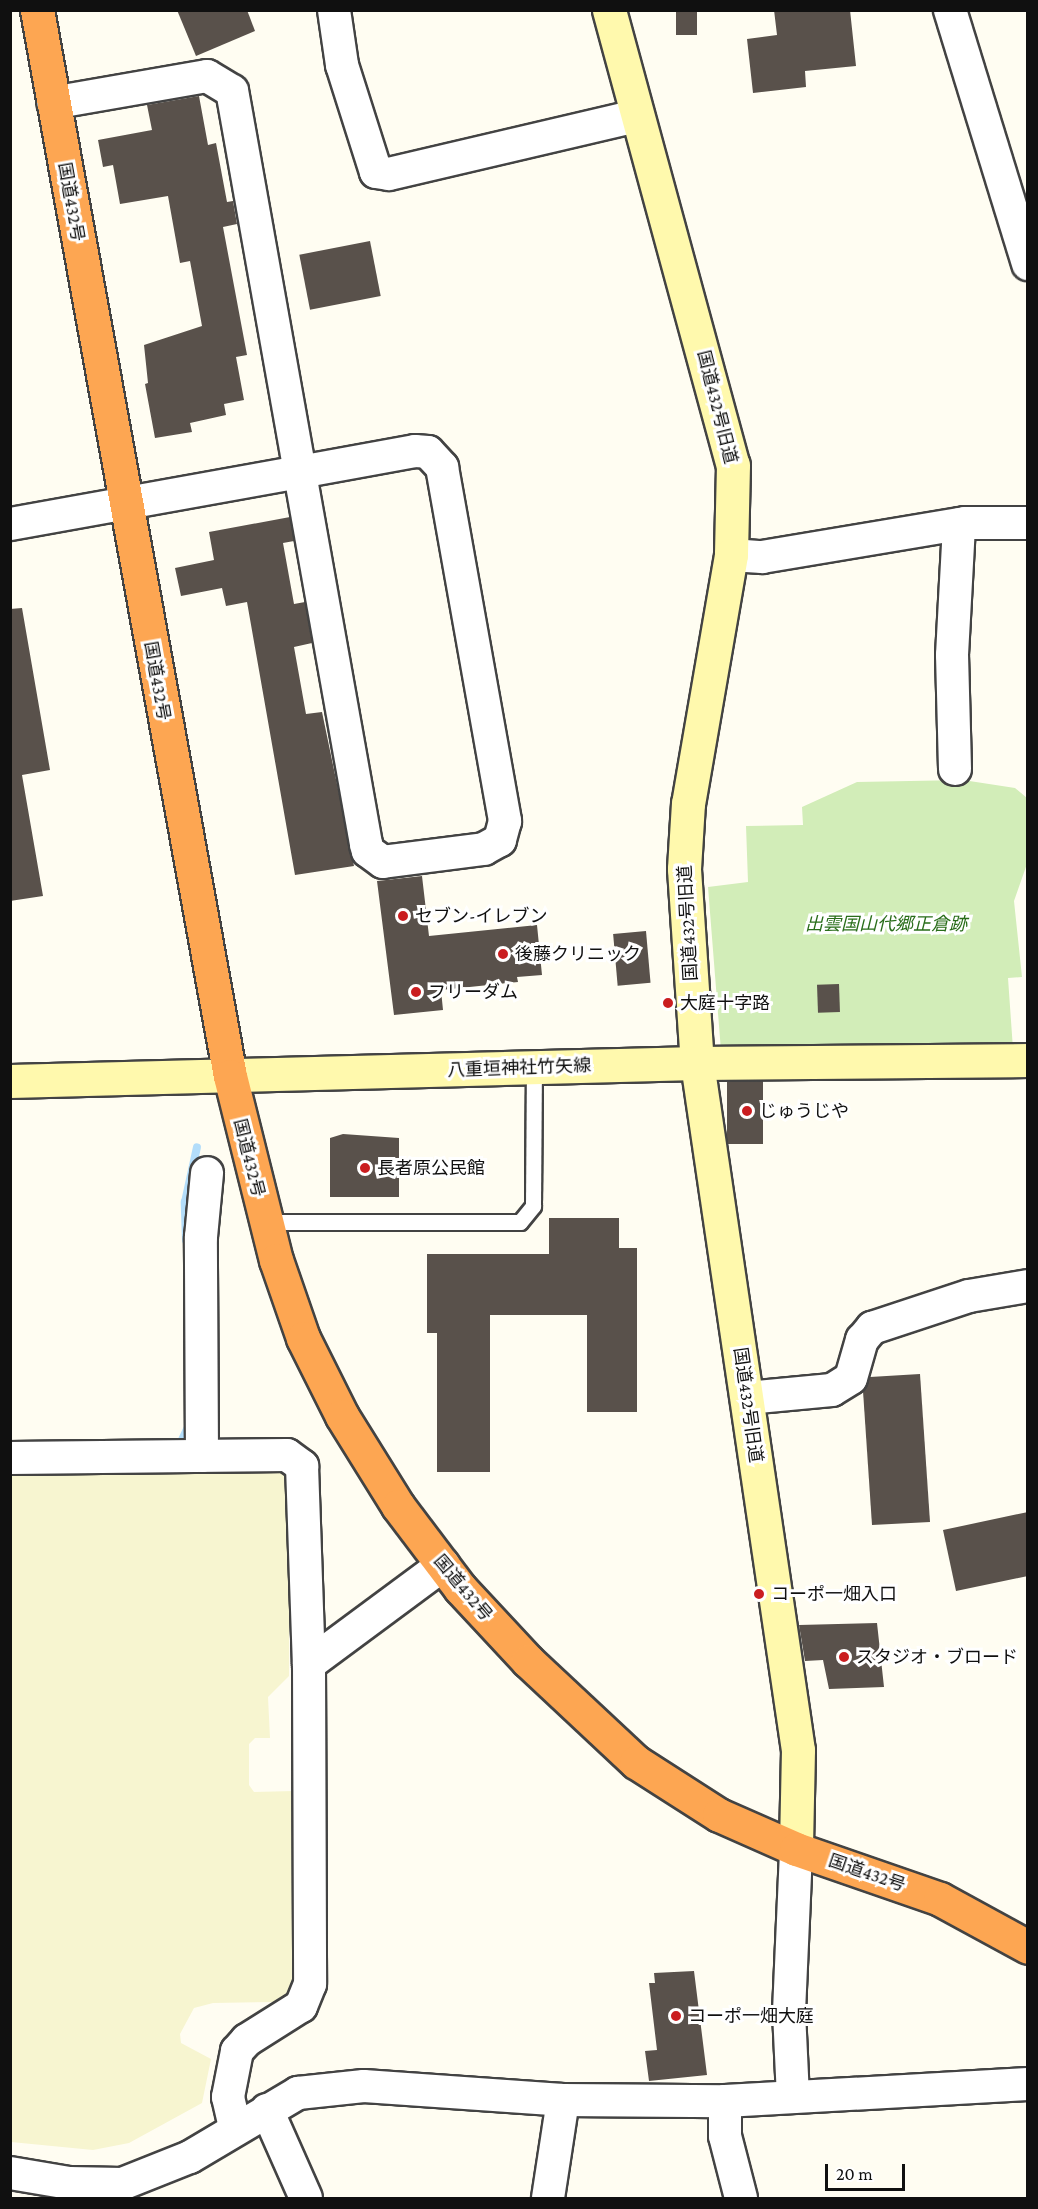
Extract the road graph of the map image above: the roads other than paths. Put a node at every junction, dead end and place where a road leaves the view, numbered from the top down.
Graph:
1 (37, 10) edge
2 (334, 10) edge
3 (609, 10) edge
4 (950, 10) edge
5 (53, 103) junction
6 (636, 116) junction
7 (1028, 264) edge
8 (300, 472) junction
9 (125, 504) junction
10 (1028, 523) edge
11 (10, 524) edge
12 (959, 524) junction
13 (730, 555) junction
14 (955, 769) dead end
15 (1028, 1060) edge
16 (697, 1063) junction
17 (534, 1068) junction
18 (230, 1076) junction
19 (10, 1081) edge
20 (207, 1173) dead end
21 (265, 1222) junction
22 (1028, 1286) edge
23 (747, 1398) junction
24 (202, 1456) junction
25 (10, 1458) edge
26 (443, 1565) junction
27 (309, 1664) junction
28 (796, 1849) junction
29 (1028, 1947) edge
30 (1028, 2084) edge
31 (793, 2097) junction
32 (563, 2100) junction
33 (725, 2101) junction
34 (267, 2110) junction
35 (235, 2127) junction
36 (10, 2173) edge
37 (121, 2191) edge
38 (306, 2199) edge
39 (548, 2199) edge
40 (741, 2199) edge

1 - 5 highway, 国道432号
2 - 6 street
3 - 6 street, 国道432号旧道
4 - 7 street
5 - 8 street
5 - 9 highway, 国道432号
6 - 13 street, 国道432号旧道
8 - 8 street
8 - 9 street
9 - 11 street
9 - 18 highway, 国道432号
10 - 12 street
12 - 13 street
12 - 14 street
13 - 16 street, 国道432号旧道
15 - 16 street, 八重垣神社竹矢線
16 - 17 street, 八重垣神社竹矢線
16 - 23 street, 国道432号旧道
17 - 18 street, 八重垣神社竹矢線
17 - 21 lane
18 - 19 street, 八重垣神社竹矢線
18 - 21 highway, 国道432号
20 - 24 street
21 - 26 highway, 国道432号
22 - 23 street
23 - 28 street, 国道432号旧道
24 - 25 street
24 - 27 street
26 - 27 street
26 - 28 highway, 国道432号
27 - 35 street
28 - 29 highway, 国道432号
28 - 31 street
30 - 31 street
31 - 33 street
32 - 33 street
32 - 34 street
32 - 39 street
33 - 40 street
34 - 35 street
34 - 38 street
35 - 37 street
36 - 37 street

